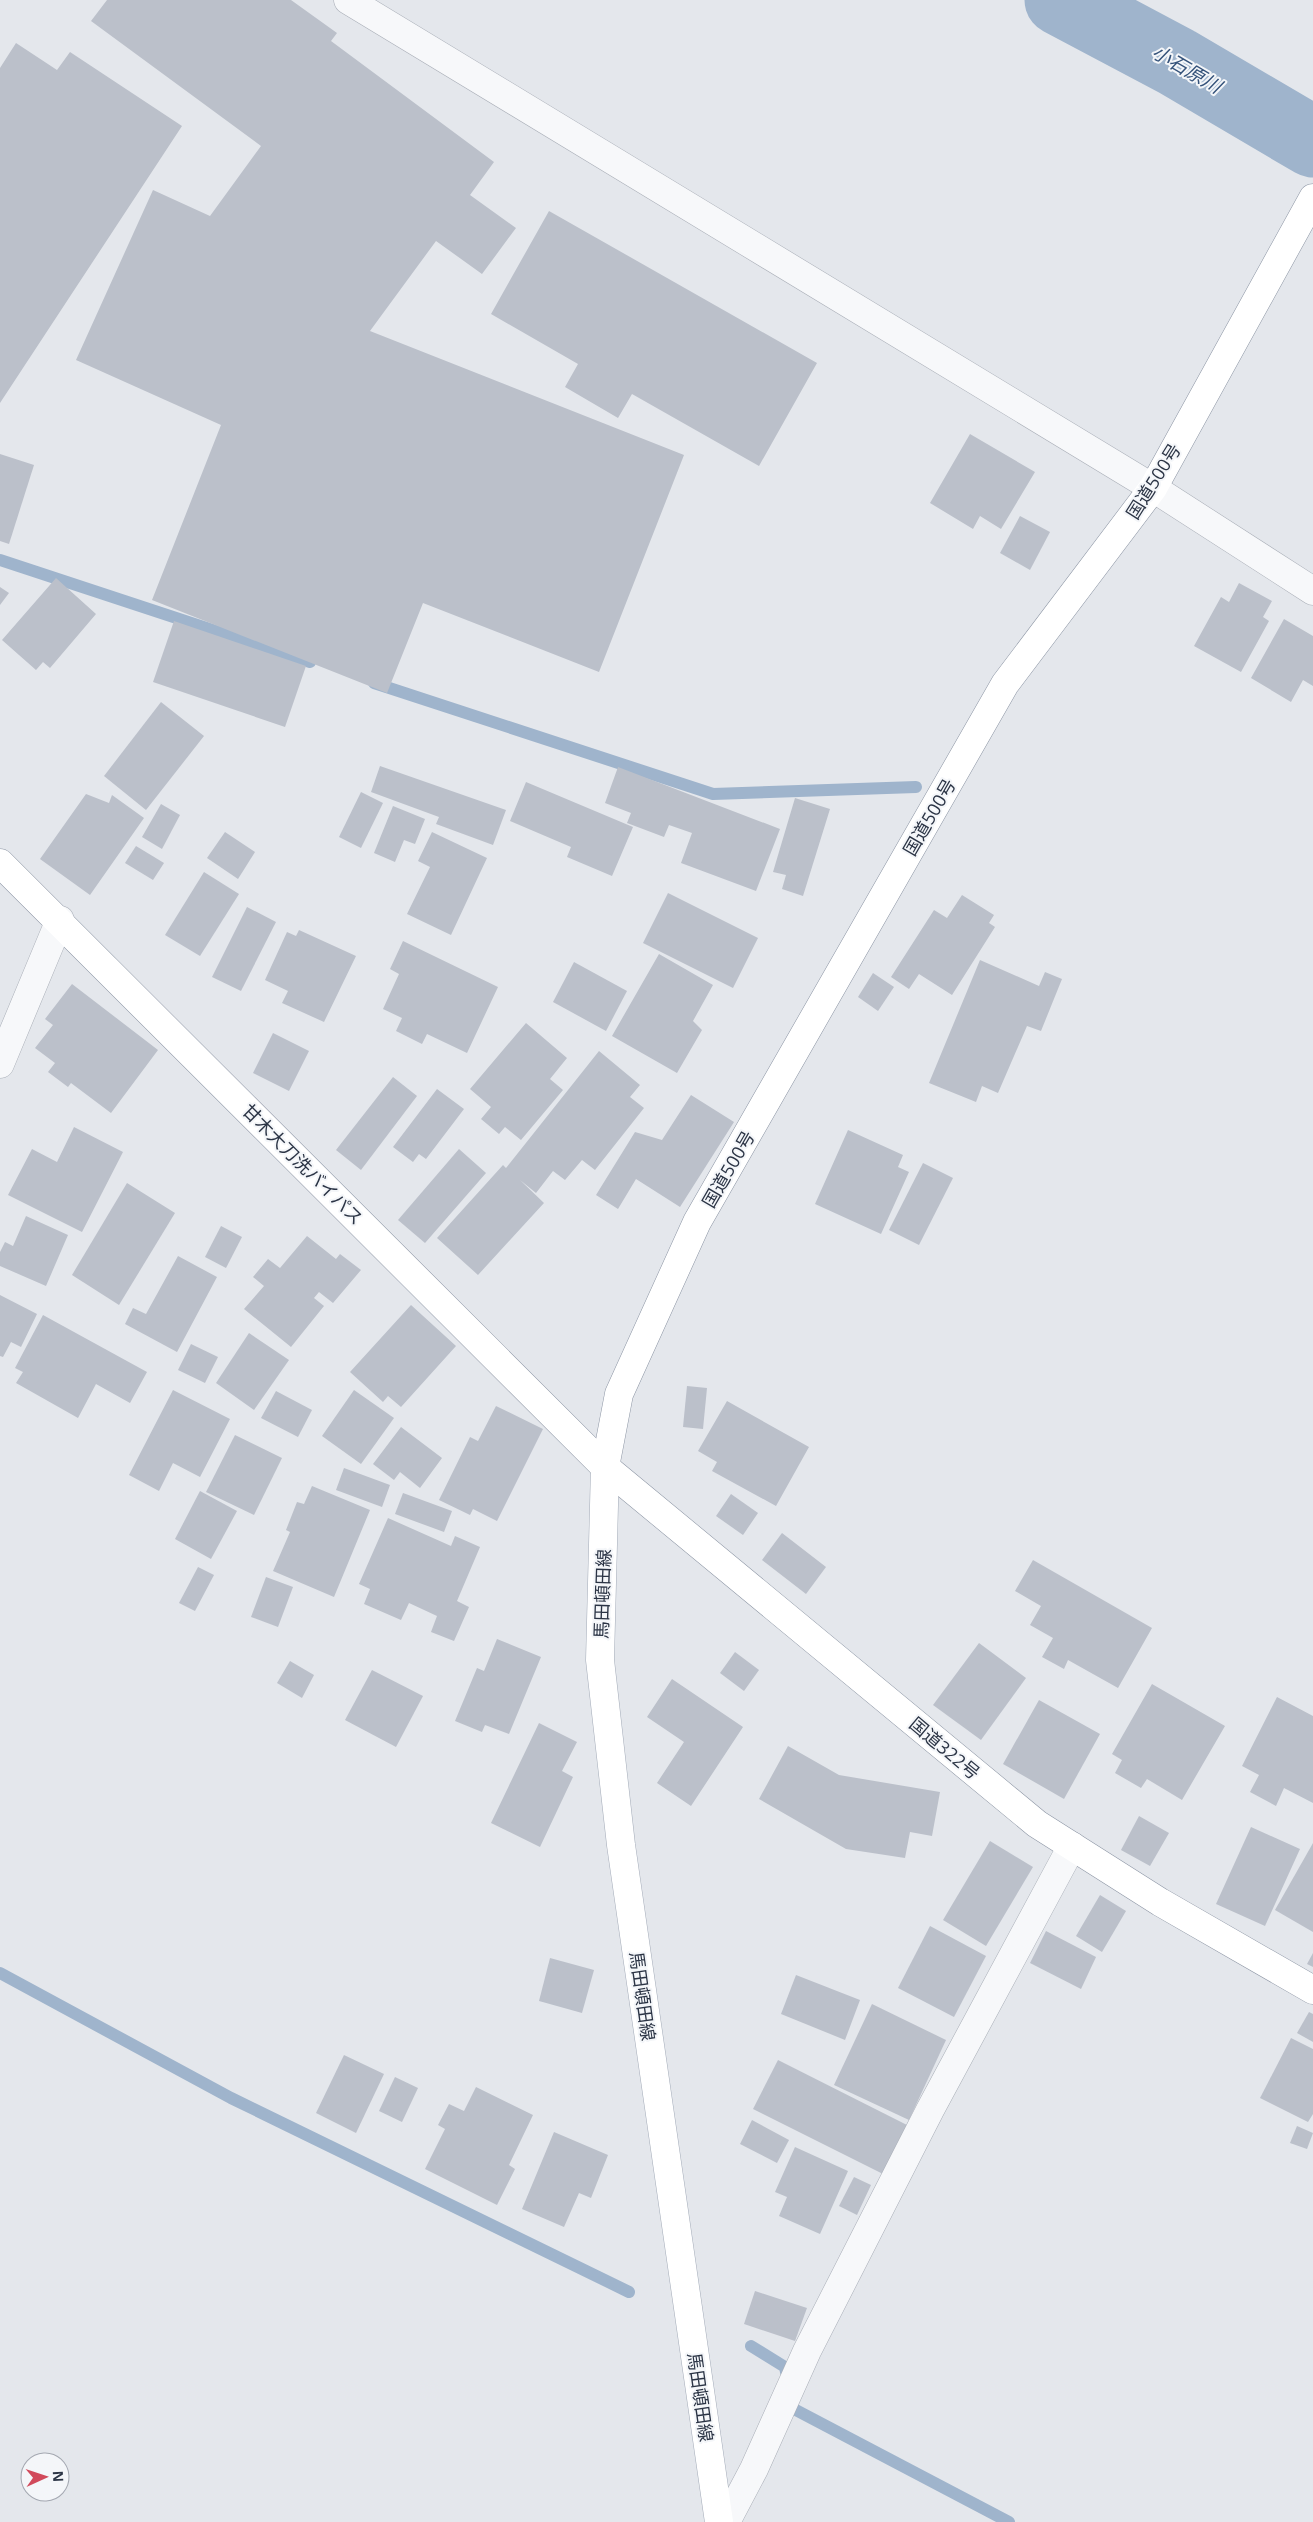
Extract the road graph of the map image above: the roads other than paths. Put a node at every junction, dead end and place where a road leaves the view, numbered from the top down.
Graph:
1 (348, 0) edge
2 (1313, 198) edge
3 (1153, 488) junction
4 (1313, 591) edge
5 (0, 863) edge
6 (60, 920) junction
7 (0, 1064) edge
8 (605, 1467) junction
9 (1072, 1846) junction
10 (1313, 1990) edge
11 (719, 2522) edge
12 (726, 2522) edge

1 - 3 street
2 - 3 main road, 国道500号
3 - 4 street
3 - 8 main road, 国道500号
5 - 6 main road, 甘木大刀洗バイパス
6 - 7 street
6 - 8 main road, 甘木大刀洗バイパス
8 - 9 main road, 国道322号
8 - 11 main road, 馬田頓田線
9 - 10 main road, 国道322号
9 - 12 street

